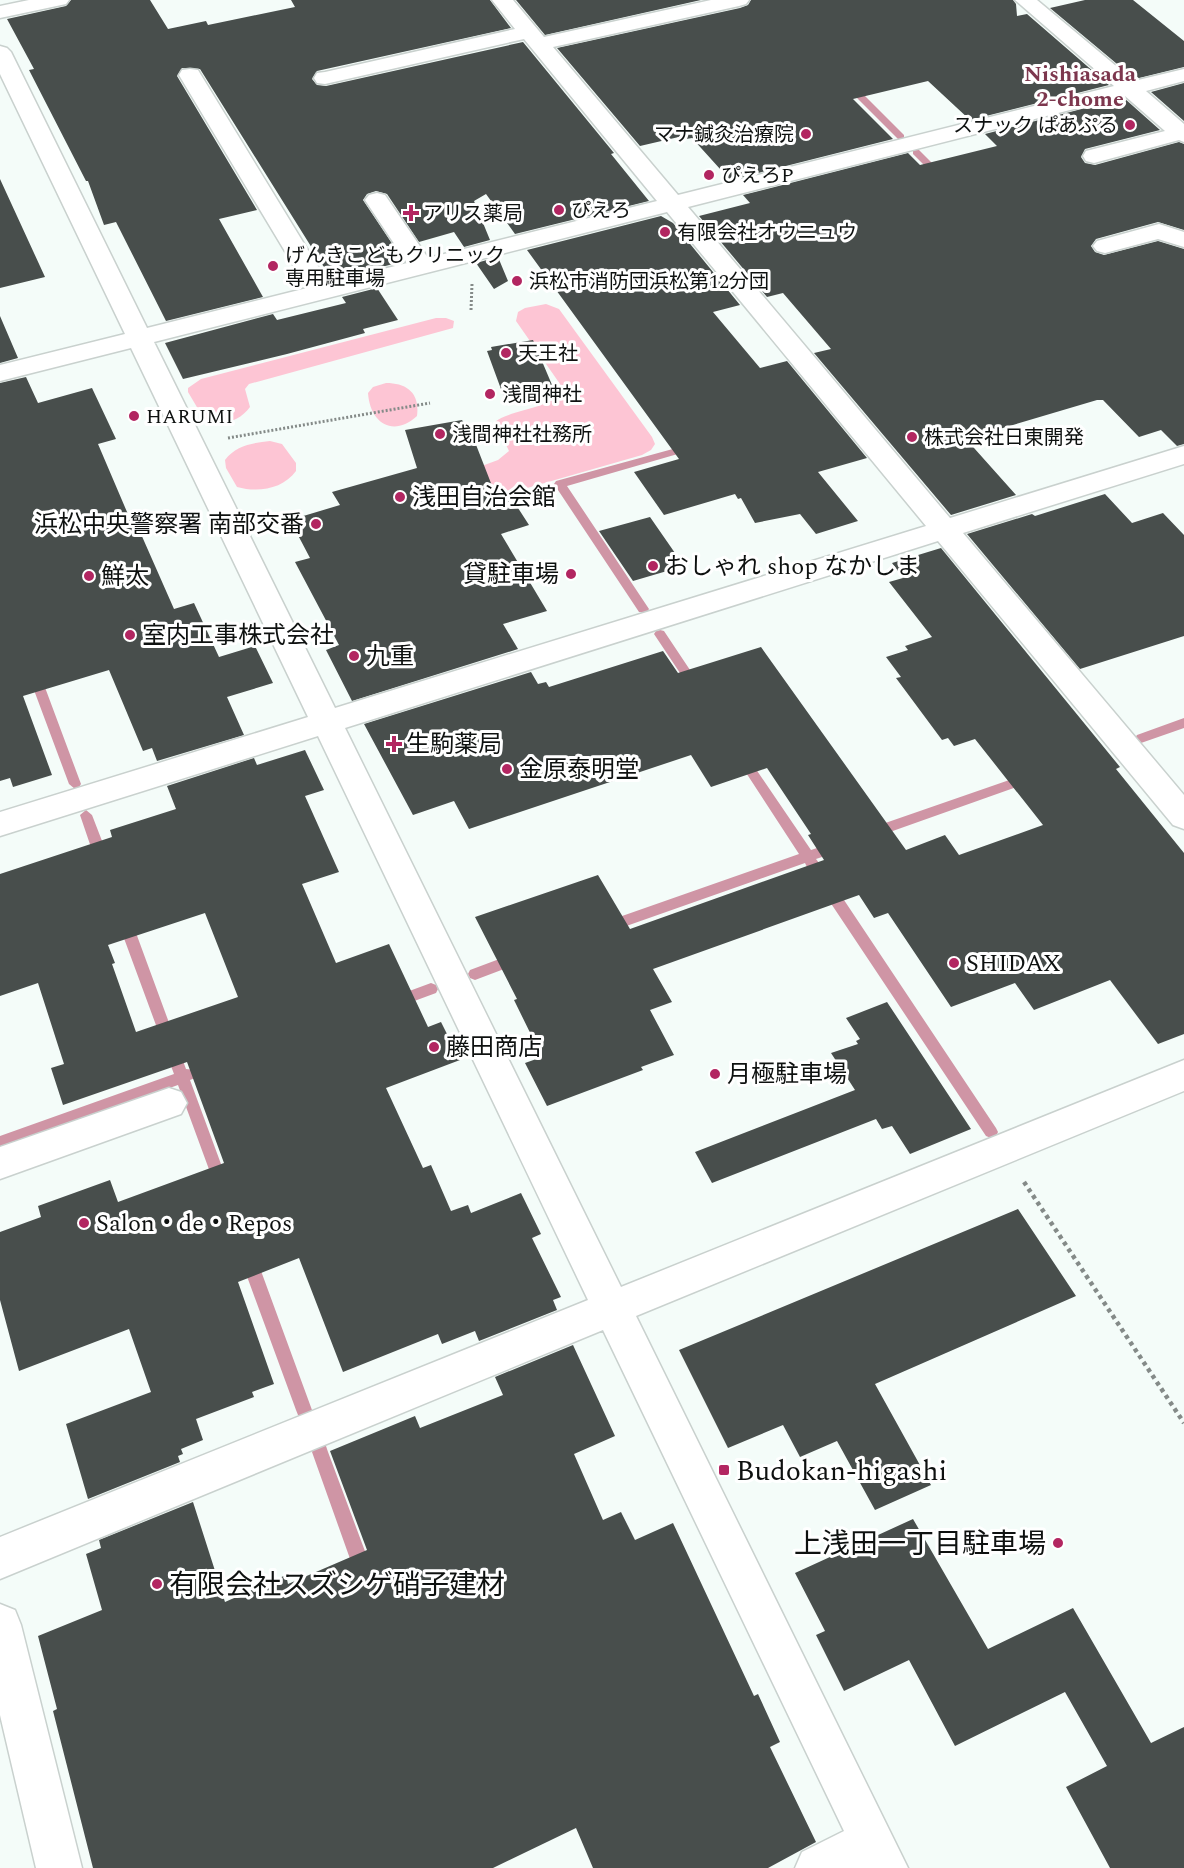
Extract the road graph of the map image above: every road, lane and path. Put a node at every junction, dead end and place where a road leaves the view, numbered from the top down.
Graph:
1 (59, 0) edge
2 (502, 0) edge
3 (739, 0) edge
4 (1025, 0) edge
5 (0, 12) edge
6 (534, 38) junction
7 (0, 52) edge
8 (190, 75) dead end
9 (1184, 75) edge
10 (325, 78) dead end
11 (1130, 89) junction
12 (1183, 134) edge
13 (1094, 156) dead end
14 (377, 200) dead end
15 (672, 204) junction
16 (1184, 240) edge
17 (1105, 246) dead end
18 (422, 267) junction
19 (321, 292) junction
20 (139, 338) junction
21 (0, 372) edge
22 (430, 403) dead end
23 (192, 446) junction
24 (1184, 455) edge
25 (944, 530) junction
26 (326, 722) junction
27 (1184, 817) edge
28 (0, 824) edge
29 (1184, 1075) edge
30 (169, 1104) dead end
31 (0, 1163) edge
32 (1022, 1179) dead end
33 (612, 1308) junction
34 (1184, 1423) edge
35 (0, 1558) edge
36 (0, 1625) edge
37 (878, 1854) edge
38 (59, 1868) edge
39 (818, 1868) edge

1 - 5 street
2 - 6 street
3 - 6 street
4 - 11 street
6 - 10 street
6 - 15 street
7 - 20 street
8 - 19 street
9 - 11 street
11 - 12 street
11 - 15 street
12 - 13 street
14 - 18 street
15 - 18 street
15 - 25 street
16 - 17 street
18 - 19 street
19 - 20 street
20 - 21 street
20 - 23 street
22 - 23 path
23 - 26 street
24 - 25 street
25 - 26 street
25 - 27 street
26 - 28 street
26 - 33 street
29 - 33 street
30 - 31 street
32 - 34 path
33 - 35 street
33 - 37 street
36 - 38 street
37 - 39 street

